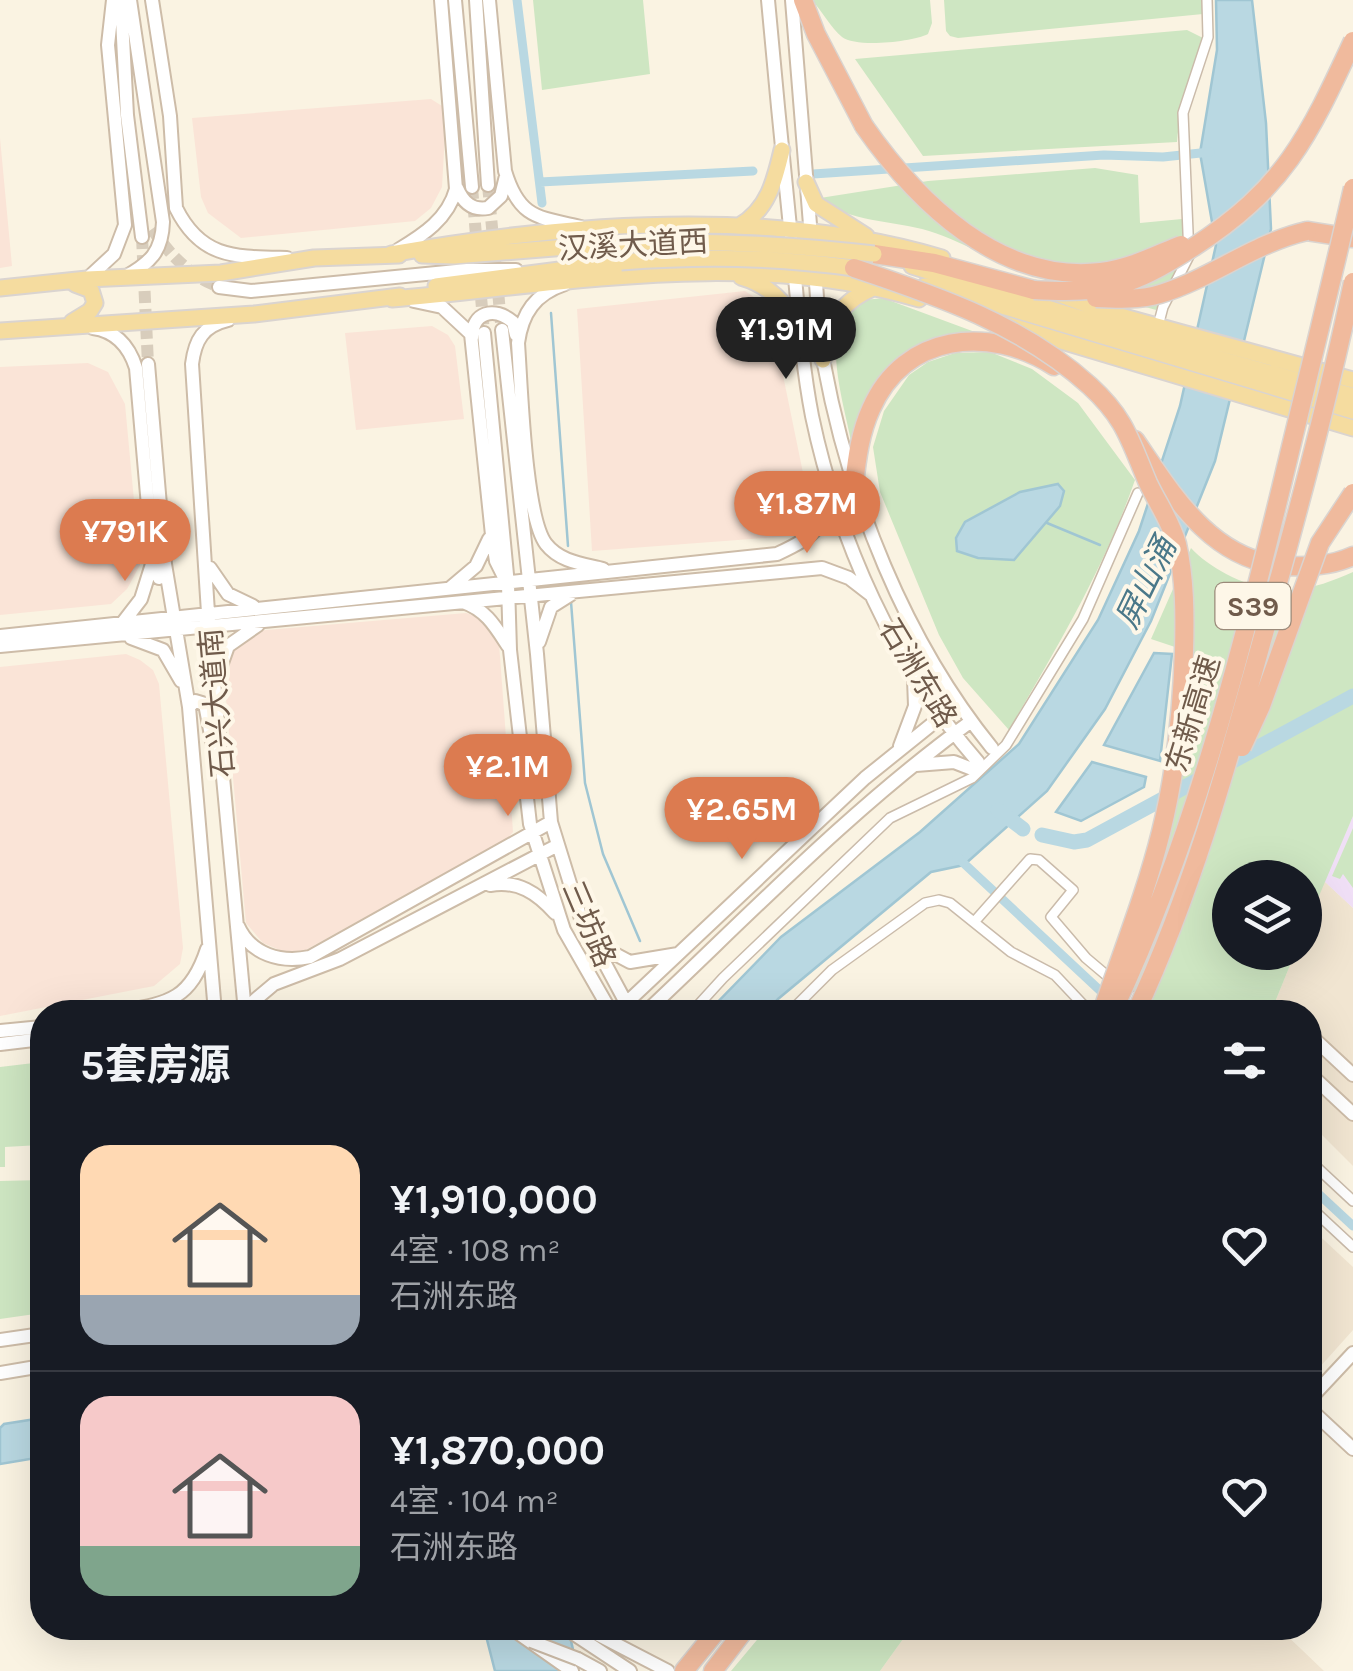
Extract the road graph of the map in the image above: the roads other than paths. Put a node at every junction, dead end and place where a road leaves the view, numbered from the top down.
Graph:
1 (155, 0) edge
2 (441, 0) edge
3 (455, 0) edge
4 (476, 0) edge
5 (489, 0) edge
6 (768, 0) edge
7 (792, 0) edge
8 (803, 0) edge
9 (1207, 0) edge
10 (118, 2) edge
11 (1353, 41) edge
12 (782, 150) junction
13 (803, 150) junction
14 (506, 173) junction
15 (806, 182) junction
16 (488, 185) tunnel mouth
17 (456, 186) junction
18 (472, 187) tunnel mouth
19 (1353, 188) edge
20 (176, 208) junction
21 (742, 227) junction
22 (153, 229) junction
23 (588, 229) junction
24 (790, 229) junction
25 (810, 231) junction
26 (1215, 233) junction
27 (1353, 238) edge
28 (874, 247) junction
29 (392, 254) junction
30 (314, 258) junction
31 (854, 268) junction
32 (551, 270) junction
33 (718, 270) junction
34 (746, 271) junction
35 (795, 276) junction
36 (123, 278) junction
37 (815, 278) junction
38 (86, 279) junction
39 (67, 282) junction
40 (572, 282) junction
41 (1353, 282) edge
42 (877, 286) junction
43 (220, 287) tunnel mouth
44 (0, 288) edge
45 (1034, 290) junction
46 (392, 299) junction
47 (254, 314) junction
48 (68, 324) junction
49 (798, 326) junction
50 (1158, 326) junction
51 (0, 330) edge
52 (502, 330) tunnel mouth
53 (478, 336) junction
54 (518, 342) junction
55 (823, 360) junction
56 (804, 362) junction
57 (148, 364) tunnel mouth
58 (1248, 375) junction
59 (1353, 380) edge
60 (1353, 394) edge
61 (1353, 411) edge
62 (1120, 420) junction
63 (1353, 420) edge
64 (1353, 428) edge
65 (828, 480) junction
66 (854, 484) junction
67 (1353, 493) edge
68 (1138, 494) dead end
69 (491, 526) junction
70 (152, 552) junction
71 (206, 552) junction
72 (777, 554) junction
73 (1353, 556) edge
74 (784, 570) junction
75 (612, 576) junction
76 (529, 588) junction
77 (447, 590) junction
78 (582, 590) junction
79 (509, 591) junction
80 (871, 595) junction
81 (460, 602) junction
82 (267, 615) junction
83 (209, 621) junction
84 (177, 624) junction
85 (120, 630) junction
86 (918, 632) junction
87 (0, 636) edge
88 (897, 642) junction
89 (0, 646) edge
90 (510, 650) junction
91 (537, 654) junction
92 (912, 670) junction
93 (215, 690) junction
94 (189, 701) junction
95 (957, 704) junction
96 (941, 716) junction
97 (970, 722) junction
98 (954, 734) junction
99 (900, 748) junction
100 (992, 748) dead end
101 (913, 765) junction
102 (871, 773) junction
103 (224, 782) junction
104 (884, 787) junction
105 (1220, 792) junction
106 (551, 822) junction
107 (532, 834) junction
108 (558, 844) junction
109 (540, 854) junction
110 (478, 887) junction
111 (582, 919) junction
112 (975, 921) junction
113 (236, 924) junction
114 (563, 925) junction
115 (692, 940) junction
116 (210, 942) junction
117 (594, 942) junction
118 (709, 952) junction
119 (680, 953) junction
120 (169, 1000) edge
121 (214, 1000) edge
122 (246, 1000) edge
123 (255, 1000) edge
124 (614, 1000) edge
125 (617, 1000) edge
126 (631, 1000) edge
127 (659, 1000) edge
128 (703, 1000) edge
129 (802, 1000) edge
130 (1078, 1000) edge
131 (1106, 1000) edge
132 (1118, 1000) edge
133 (1136, 1000) edge
134 (1142, 1000) edge
135 (30, 1028) edge
136 (0, 1031) edge
137 (30, 1041) edge
138 (0, 1044) edge
139 (1322, 1046) edge
140 (1353, 1075) edge
141 (1322, 1085) edge
142 (1353, 1114) edge
143 (1322, 1172) edge
144 (1353, 1201) edge
145 (1322, 1218) edge
146 (1353, 1247) edge
147 (30, 1336) edge
148 (0, 1340) edge
149 (1353, 1352) edge
150 (30, 1368) edge
151 (0, 1373) edge
152 (1322, 1386) edge
153 (1322, 1420) edge
154 (1353, 1449) edge
155 (528, 1640) edge
156 (583, 1640) edge
157 (608, 1640) edge
158 (709, 1640) edge
159 (737, 1640) edge
160 (575, 1665) edge
161 (600, 1671) edge
162 (630, 1671) edge
163 (668, 1671) edge
164 (684, 1671) edge
165 (713, 1671) edge

1 - 20 main road
2 - 17 main road
3 - 18 main road
4 - 16 main road
5 - 14 main road
6 - 12 main road, 石洲东路
7 - 13 main road, 石洲东路
8 - 26 highway, bridge
9 - 50 street
10 - 22 main road
10 - 22 main road
10 - 38 main road
11 - 26 highway, bridge
12 - 13 main road
12 - 21 main road
12 - 24 main road, 石洲东路
13 - 15 main road, 石洲东路
14 - 17 main road
14 - 23 main road
15 - 25 main road, 石洲东路
15 - 28 main road
17 - 29 main road
19 - 132 highway, 东新高速 / S39, bridge
20 - 22 main road
20 - 30 main road
21 - 23 main road
21 - 24 main road
21 - 34 main road
22 - 36 main road
23 - 29 main road
24 - 25 main road
24 - 35 main road, 石洲东路
25 - 28 main road
25 - 37 main road, 石洲东路
26 - 45 highway, bridge
27 - 45 highway, bridge
28 - 29 main road, 汉溪大道西, bridge
28 - 45 highway
28 - 50 main road
28 - 58 main road, 汉溪大道西
29 - 30 main road, 汉溪大道西
30 - 36 main road, 汉溪大道西
31 - 32 main road, 汉溪大道西, bridge
31 - 58 main road, 汉溪大道西, bridge
31 - 62 highway, bridge
32 - 43 main road
32 - 46 main road, 汉溪大道西
33 - 34 main road
33 - 40 main road
33 - 49 main road
34 - 35 main road
35 - 37 main road
35 - 49 main road, 石洲东路
36 - 38 main road, 汉溪大道西
37 - 42 main road
37 - 55 main road, 石洲东路
38 - 39 main road, 汉溪大道西
39 - 44 main road, 汉溪大道西
39 - 48 main road
40 - 46 main road
40 - 54 main road
41 - 105 highway, 东新高速 / S39, bridge
42 - 55 main road
42 - 58 main road
46 - 47 main road, 汉溪大道西
46 - 53 main road
47 - 48 main road, 汉溪大道西
47 - 71 main road, 石兴大道南
48 - 51 main road, 汉溪大道西
48 - 70 main road
49 - 56 main road, 石洲东路
50 - 58 main road
52 - 76 main road, 三坊路
53 - 54 main road
53 - 69 main road
53 - 79 main road, 三坊路
54 - 75 main road
55 - 56 main road
55 - 66 main road, 石洲东路
56 - 65 main road, 石洲东路
57 - 84 main road, 石兴大道南
58 - 59 main road
58 - 60 main road
58 - 61 main road
58 - 63 main road
58 - 64 main road
62 - 66 highway, bridge
62 - 73 highway, bridge
62 - 131 highway, bridge
65 - 72 main road
65 - 80 main road, 石洲东路
66 - 86 main road, 石洲东路
67 - 105 highway, bridge
68 - 128 street
69 - 77 main road
69 - 79 main road
70 - 84 main road
70 - 85 main road
71 - 82 main road
71 - 83 main road, 石兴大道南
72 - 74 main road
72 - 75 main road
74 - 75 main road
74 - 80 main road
75 - 76 main road
75 - 78 main road
76 - 78 main road
76 - 79 main road
76 - 91 main road, 三坊路
77 - 79 main road
77 - 82 main road
78 - 91 main road
79 - 81 main road
79 - 90 main road, 三坊路
80 - 88 main road, 石洲东路
81 - 82 main road
81 - 90 main road
82 - 83 main road
82 - 93 main road
83 - 84 main road
83 - 93 main road, 石兴大道南
84 - 85 main road
84 - 94 main road, 石兴大道南
85 - 87 main road
85 - 89 main road
85 - 94 main road
86 - 88 main road
86 - 95 main road, 石洲东路
88 - 92 main road, 石洲东路
90 - 107 main road, 三坊路
91 - 106 main road, 三坊路
92 - 96 main road, 石洲东路
92 - 99 main road
93 - 103 main road, 石兴大道南
94 - 103 main road
94 - 116 main road, 石兴大道南
95 - 96 main road
95 - 97 main road, 石洲东路
96 - 98 main road, 石洲东路
96 - 99 main road
97 - 98 main road
97 - 100 main road, 石洲东路
98 - 101 main road
98 - 101 main road, 石洲东路
99 - 102 main road
101 - 104 main road
102 - 104 main road
102 - 115 main road
103 - 113 main road, 石兴大道南
104 - 118 main road
105 - 134 highway, 东新高速 / S39, bridge
106 - 107 main road
106 - 108 main road, 三坊路
107 - 109 main road, 三坊路
107 - 113 main road
108 - 109 main road
108 - 111 main road, 三坊路
109 - 110 main road
109 - 114 main road, 三坊路
110 - 114 main road
110 - 123 main road
111 - 114 main road
111 - 117 main road, 三坊路
112 - 129 street
112 - 130 street
112 - 133 street
113 - 122 main road, 石兴大道南
114 - 124 main road, 三坊路
115 - 118 main road
115 - 119 main road
116 - 120 main road
116 - 121 main road, 石兴大道南
117 - 119 main road
117 - 125 main road, 三坊路
118 - 127 main road
119 - 126 main road
135 - 136 main road
137 - 138 main road
139 - 140 main road
141 - 142 main road
143 - 144 street
145 - 146 street
147 - 148 main road
149 - 152 main road
150 - 151 main road
153 - 154 main road
155 - 160 main road, bridge
156 - 162 main road
157 - 163 main road
158 - 164 highway
159 - 165 highway
160 - 161 main road

